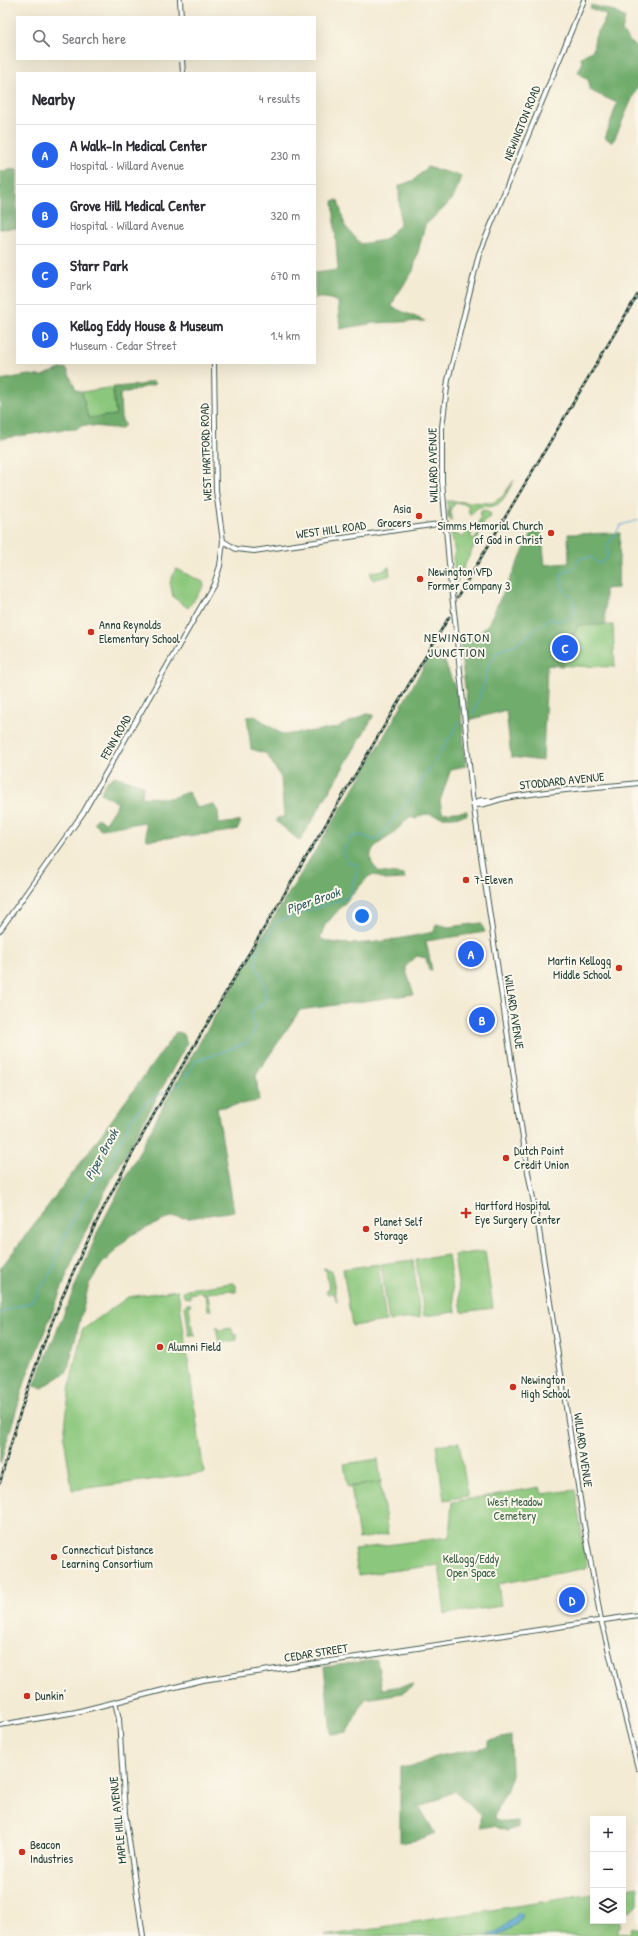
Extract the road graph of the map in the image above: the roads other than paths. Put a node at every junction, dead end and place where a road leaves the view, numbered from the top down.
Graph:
1 (180, 0) edge
2 (584, 0) edge
3 (181, 16) edge
4 (182, 60) edge
5 (183, 72) edge
6 (479, 254) joint
7 (214, 364) edge
8 (445, 523) junction
9 (223, 541) junction
10 (638, 783) edge
11 (473, 804) junction
12 (0, 930) edge
13 (638, 1615) edge
14 (601, 1620) junction
15 (115, 1702) junction
16 (0, 1725) edge
17 (638, 1768) edge
18 (143, 1936) edge

1 - 3 main road
2 - 6 main road, NEWINGTON ROAD
4 - 5 main road
6 - 8 main road, WILLARD AVENUE
7 - 9 main road, WEST HARTFORD ROAD
8 - 9 main road, WEST HILL ROAD
8 - 11 main road, WILLARD AVENUE, bridge
9 - 12 main road, FENN ROAD
10 - 11 main road, STODDARD AVENUE
11 - 14 main road, WILLARD AVENUE
13 - 14 main road, CEDAR STREET
14 - 15 main road, CEDAR STREET
14 - 17 main road, WILLARD AVENUE
15 - 16 main road, CEDAR STREET
15 - 18 main road, MAPLE HILL AVENUE

